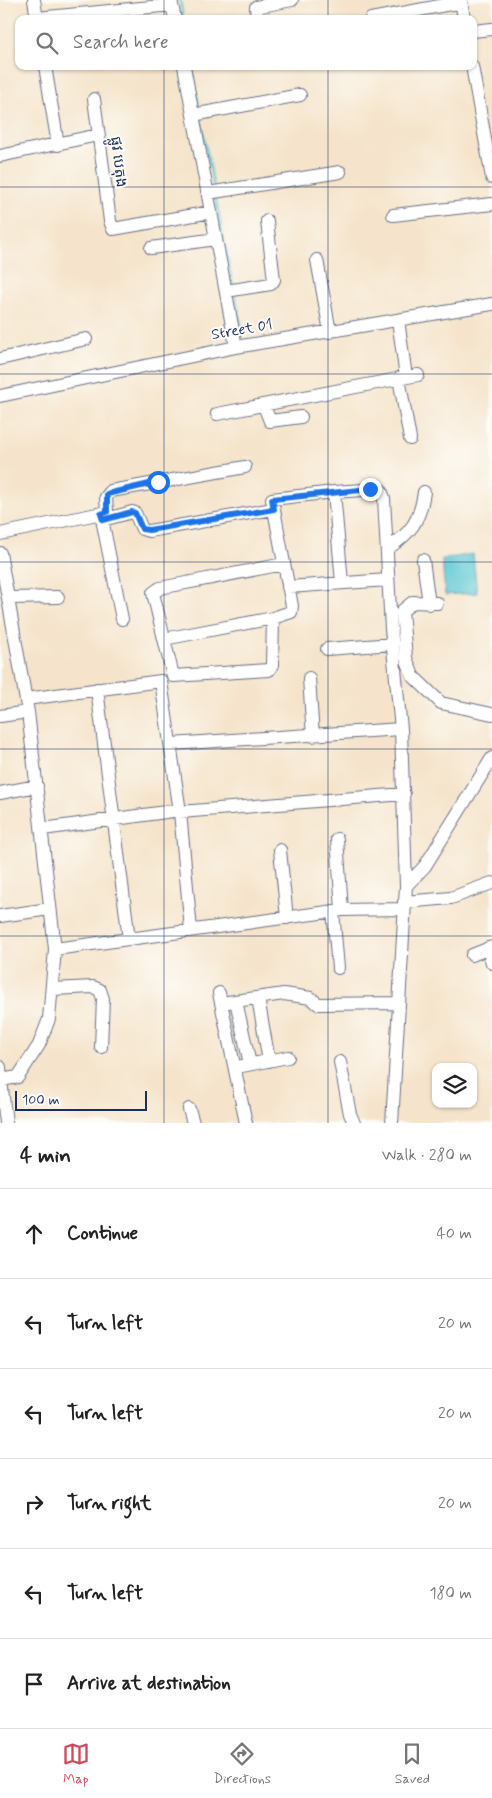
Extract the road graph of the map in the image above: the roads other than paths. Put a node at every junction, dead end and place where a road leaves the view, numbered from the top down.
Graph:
1 (34, 0) edge
2 (292, 0) edge
3 (461, 1) edge
4 (172, 3) edge
5 (110, 6) edge
6 (36, 15) edge
7 (59, 15) edge
8 (257, 15) edge
9 (391, 15) edge
10 (463, 15) edge
11 (492, 29) edge
12 (477, 31) edge
13 (46, 70) edge
14 (185, 70) edge
15 (473, 70) edge
16 (300, 95) dead end
17 (94, 99) dead end
18 (199, 114) junction
19 (98, 135) junction
20 (58, 145) junction
21 (0, 156) edge
22 (340, 172) dead end
23 (492, 178) edge
24 (214, 192) junction
25 (492, 204) edge
26 (211, 212) junction
27 (393, 215) dead end
28 (267, 221) dead end
29 (216, 238) junction
30 (151, 248) dead end
31 (317, 260) dead end
32 (232, 290) junction
33 (492, 304) edge
34 (398, 320) junction
35 (330, 332) junction
36 (86, 339) dead end
37 (236, 348) junction
38 (0, 359) edge
39 (408, 376) junction
40 (0, 396) edge
41 (264, 406) junction
42 (217, 414) dead end
43 (301, 417) dead end
44 (410, 439) dead end
45 (245, 467) dead end
46 (334, 492) junction
47 (424, 492) dead end
48 (274, 509) junction
49 (103, 515) junction
50 (0, 534) edge
51 (386, 550) junction
52 (0, 552) edge
53 (423, 560) dead end
54 (284, 564) junction
55 (388, 580) junction
56 (342, 583) junction
57 (288, 587) junction
58 (58, 597) dead end
59 (10, 598) junction
60 (273, 618) junction
61 (122, 619) dead end
62 (164, 639) junction
63 (393, 644) junction
64 (328, 649) dead end
65 (309, 678) dead end
66 (97, 689) junction
67 (26, 699) junction
68 (28, 712) junction
69 (492, 714) edge
70 (0, 716) edge
71 (401, 729) junction
72 (313, 736) junction
73 (171, 744) junction
74 (492, 758) edge
75 (38, 786) junction
76 (0, 793) edge
77 (404, 794) junction
78 (180, 811) junction
79 (113, 819) junction
80 (43, 830) junction
81 (337, 839) dead end
82 (280, 850) dead end
83 (492, 883) edge
84 (406, 886) junction
85 (404, 906) junction
86 (50, 909) junction
87 (337, 910) junction
88 (0, 916) edge
89 (287, 918) junction
90 (191, 930) junction
91 (129, 939) junction
92 (490, 948) edge
93 (55, 949) junction
94 (472, 955) dead end
95 (492, 963) edge
96 (338, 968) dead end
97 (53, 989) junction
98 (258, 998) junction
99 (236, 1001) junction
100 (399, 1003) junction
101 (101, 1047) dead end
102 (288, 1057) dead end
103 (269, 1061) junction
104 (340, 1062) dead end
105 (250, 1064) junction
106 (0, 1067) edge
107 (234, 1068) junction
108 (1, 1080) junction
109 (189, 1110) dead end
110 (6, 1123) edge
111 (193, 1123) edge
112 (246, 1123) edge
113 (354, 1123) edge
114 (392, 1123) edge

1 - 6 street
2 - 8 street
3 - 9 street
3 - 10 street
4 - 5 street
5 - 7 street
11 - 12 street
13 - 20 street
14 - 18 street
15 - 23 street
16 - 18 street
17 - 19 street, ផ្លូវ បេតុង
18 - 24 street
19 - 20 street
19 - 26 street, ផ្លូវ បេតុង
20 - 21 street
22 - 24 street
24 - 26 street
25 - 27 street
26 - 29 street
28 - 32 street
29 - 30 street
29 - 32 street
31 - 35 street
32 - 37 street
33 - 34 street, Street 01
34 - 35 street, Street 01
34 - 39 street
35 - 37 street, Street 01
36 - 38 street
37 - 40 street, Street 01
39 - 41 street
39 - 44 street
41 - 42 street
41 - 43 street
45 - 49 street
46 - 48 street
46 - 51 street
46 - 56 street
47 - 51 street
48 - 49 street
48 - 54 street
49 - 50 street
49 - 61 street
51 - 55 street
52 - 59 street
53 - 69 street
54 - 57 street
54 - 62 street
55 - 56 street
55 - 63 street
56 - 57 street
57 - 60 street
58 - 59 street
59 - 67 street
60 - 62 street
60 - 62 street
63 - 64 street
63 - 71 street
65 - 72 street
66 - 67 street
66 - 73 street
66 - 79 street
67 - 68 street
68 - 70 street
68 - 75 street
71 - 72 street
71 - 77 street
72 - 73 street
73 - 78 street
74 - 84 street
75 - 76 street
75 - 80 street
77 - 78 street
77 - 84 street
78 - 79 street
78 - 90 street
79 - 80 street
79 - 91 street
80 - 86 street
81 - 87 street
82 - 89 street
83 - 85 street
84 - 85 street
85 - 87 street
85 - 100 street
86 - 88 street
86 - 93 street
87 - 89 street
87 - 96 street
89 - 90 street
90 - 91 street
91 - 93 street
92 - 94 street
92 - 95 street
93 - 97 street
97 - 101 street
97 - 108 street
98 - 99 street
98 - 100 street
98 - 103 street
99 - 105 street
99 - 107 street
100 - 114 street
102 - 103 street
103 - 105 street
104 - 113 street
105 - 107 street
106 - 108 street
107 - 112 street
108 - 110 street
109 - 111 street

